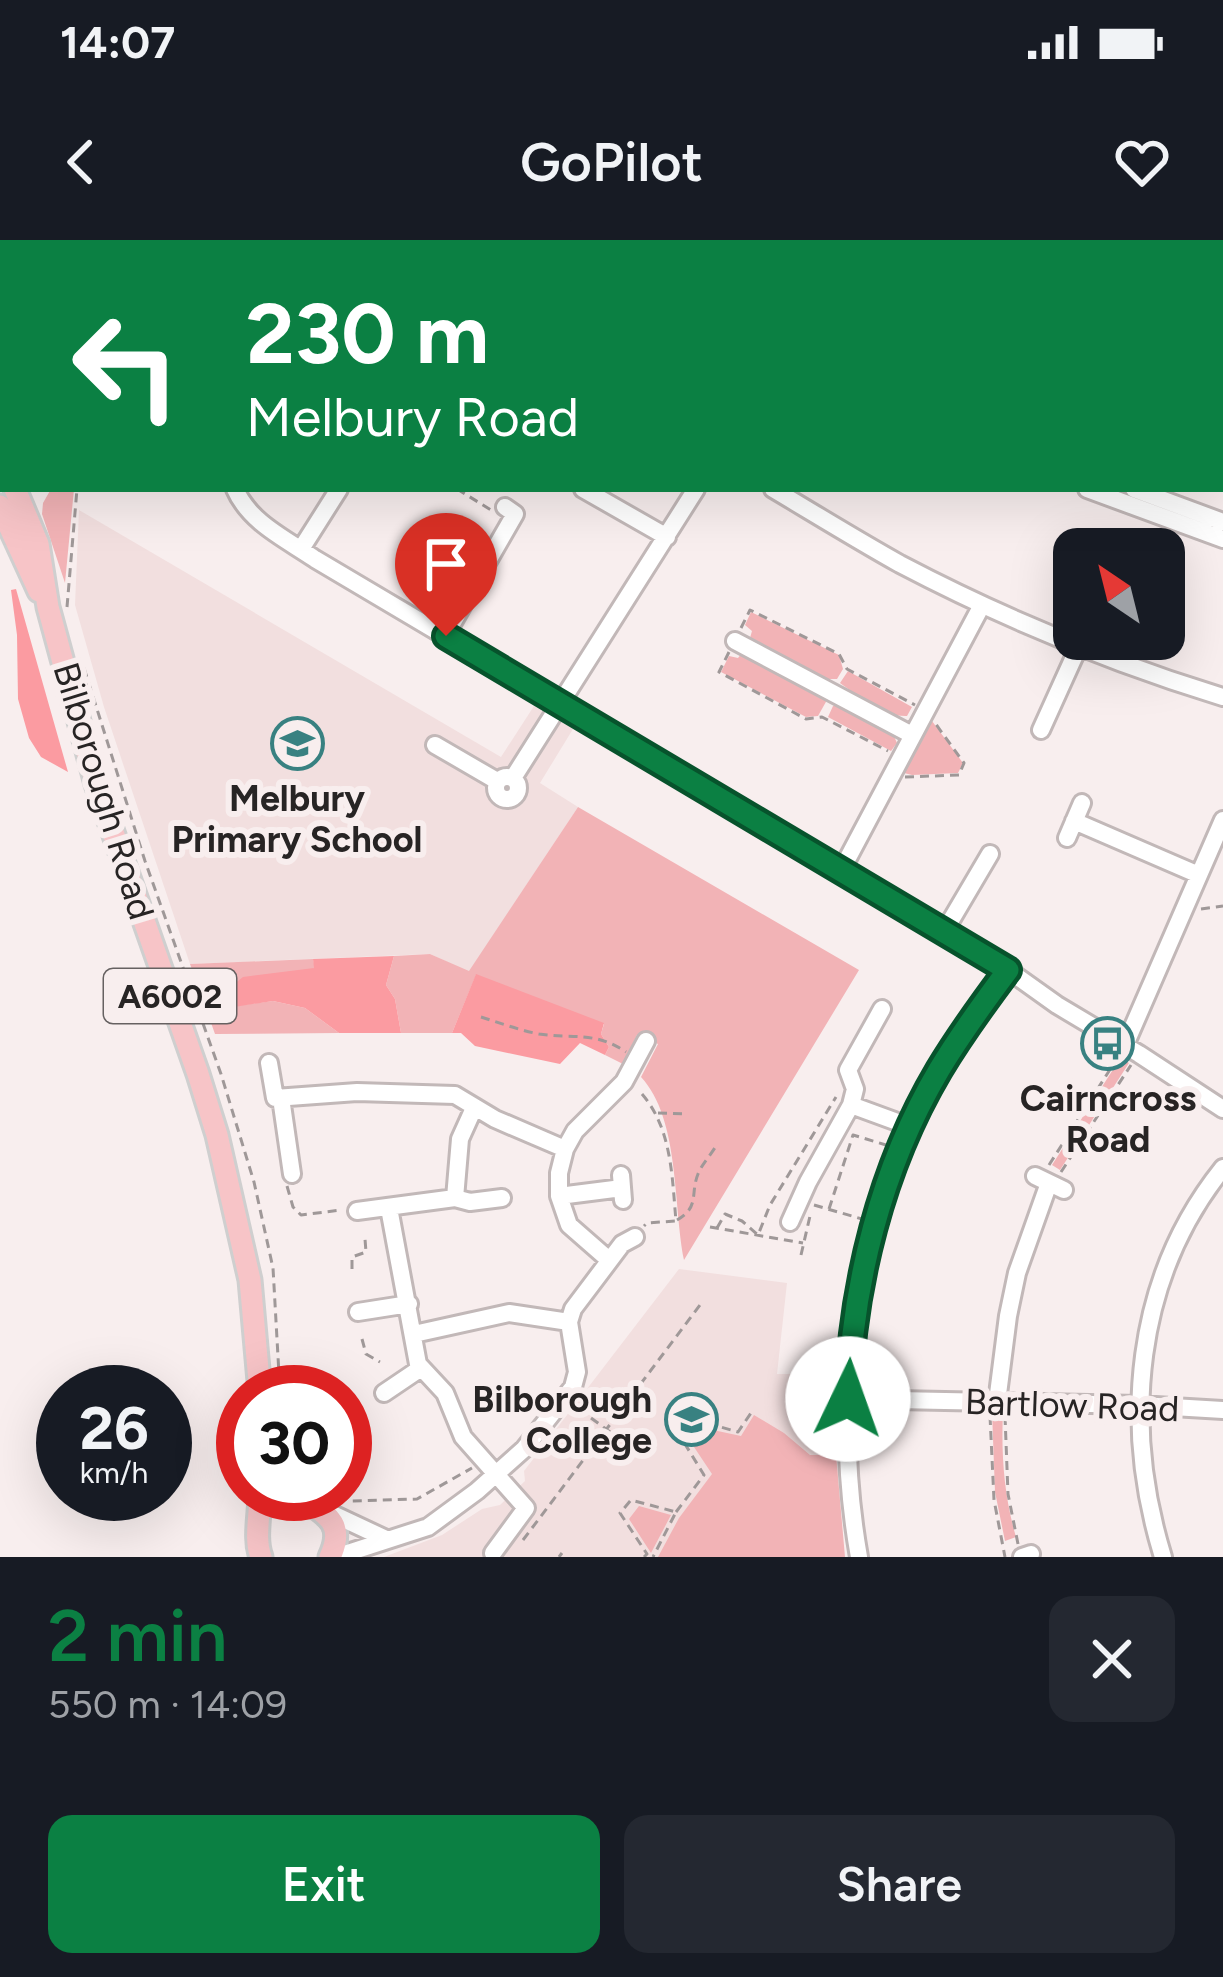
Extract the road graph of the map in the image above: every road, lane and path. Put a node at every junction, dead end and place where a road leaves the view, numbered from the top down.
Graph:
1 (77, 492) edge
2 (237, 492) edge
3 (337, 492) edge
4 (462, 492) edge
5 (588, 492) edge
6 (694, 492) edge
7 (778, 492) edge
8 (1095, 492) edge
9 (1142, 492) edge
10 (9, 498) edge
11 (501, 504) joint
12 (1223, 522) edge
13 (667, 537) junction
14 (1223, 539) edge
15 (9, 546) edge
16 (301, 549) junction
17 (55, 598) junction
18 (982, 604) junction
19 (1053, 635) edge
20 (446, 636) junction
21 (735, 641) dead end
22 (1072, 660) edge
23 (1118, 660) edge
24 (82, 661) dead end
25 (1223, 697) edge
26 (559, 702) junction
27 (925, 710) junction
28 (1041, 730) dead end
29 (912, 735) junction
30 (435, 745) dead end
31 (890, 778) junction
32 (1223, 820) edge
33 (1074, 821) dead end
34 (991, 854) dead end
35 (841, 871) junction
36 (1199, 875) junction
37 (1186, 906) junction
38 (1223, 906) edge
39 (944, 932) junction
40 (1008, 970) junction
41 (882, 1009) dead end
42 (481, 1017) dead end
43 (646, 1041) dead end
44 (1132, 1049) junction
45 (637, 1060) junction
46 (269, 1063) dead end
47 (624, 1082) junction
48 (642, 1094) joint
49 (853, 1097) junction
50 (281, 1098) junction
51 (474, 1108) junction
52 (1223, 1109) edge
53 (656, 1113) junction
54 (686, 1114) dead end
55 (910, 1127) junction
56 (716, 1146) dead end
57 (565, 1149) junction
58 (901, 1149) junction
59 (1223, 1168) edge
60 (292, 1174) joint
61 (1049, 1183) junction
62 (622, 1188) dead end
63 (559, 1196) junction
64 (455, 1198) junction
65 (502, 1198) dead end
66 (389, 1208) junction
67 (829, 1209) junction
68 (357, 1211) joint
69 (676, 1221) junction
70 (790, 1222) dead end
71 (876, 1223) junction
72 (710, 1227) dead end
73 (717, 1228) junction
74 (758, 1235) junction
75 (635, 1237) joint
76 (365, 1239) dead end
77 (803, 1243) junction
78 (801, 1256) dead end
79 (609, 1260) junction
80 (352, 1269) dead end
81 (704, 1301) dead end
82 (409, 1304) junction
83 (358, 1312) dead end
84 (569, 1322) junction
85 (414, 1334) junction
86 (362, 1339) dead end
87 (380, 1362) dead end
88 (258, 1365) edge
89 (278, 1365) edge
90 (421, 1368) junction
91 (384, 1393) dead end
92 (848, 1399) junction
93 (997, 1402) junction
94 (1138, 1405) junction
95 (753, 1410) dead end
96 (1223, 1410) edge
97 (591, 1418) dead end
98 (606, 1429) junction
99 (617, 1437) dead end
100 (491, 1468) junction
101 (372, 1500) edge
102 (676, 1512) junction
103 (331, 1521) edge
104 (349, 1521) edge
105 (260, 1522) edge
106 (386, 1539) junction
107 (516, 1549) dead end
108 (493, 1553) dead end
109 (1025, 1556) edge
110 (261, 1557) edge
111 (333, 1557) edge
112 (644, 1557) edge
113 (653, 1557) edge
114 (859, 1557) edge
115 (1005, 1557) edge
116 (1163, 1557) edge

1 - 17 path
2 - 16 street
3 - 16 street
4 - 11 path
5 - 13 street
6 - 13 street
7 - 18 street
8 - 14 street
9 - 12 street
10 - 15 main road, Bilborough Road / A6002
10 - 17 main road, Bilborough Road / A6002
11 - 20 street
13 - 26 street
15 - 17 main road, Bilborough Road / A6002
16 - 20 street
17 - 88 main road, Bilborough Road / A6002
18 - 19 street
18 - 27 street
20 - 26 street
21 - 29 street
22 - 28 street
23 - 25 street
24 - 89 path
26 - 30 street
26 - 35 street
27 - 29 street
27 - 31 path
29 - 31 street
31 - 35 street
32 - 36 street
33 - 36 street
34 - 39 street
35 - 39 street
36 - 37 street
37 - 38 path
37 - 44 street
39 - 40 street
40 - 44 street
40 - 55 street
41 - 49 street
42 - 45 path
43 - 45 street
44 - 52 street
44 - 61 path
44 - 61 path
45 - 47 street
46 - 50 street
47 - 48 street
47 - 57 street
48 - 53 path
49 - 55 street
49 - 70 street
49 - 74 path
50 - 51 street
50 - 60 street
51 - 57 street
51 - 64 street
53 - 54 path
53 - 69 path
55 - 58 street
56 - 69 path
57 - 63 street
58 - 67 path
58 - 71 street
59 - 94 street
60 - 68 path
61 - 93 street
62 - 63 street
63 - 79 street
64 - 65 street
64 - 66 street
66 - 68 street
66 - 82 street
67 - 71 path
67 - 77 path
69 - 75 path
71 - 92 street
72 - 73 path
73 - 74 path
73 - 74 path
74 - 77 path
75 - 79 street
76 - 80 path
77 - 78 path
79 - 84 street
81 - 98 path
82 - 83 street
82 - 85 street
84 - 85 street
84 - 100 street
85 - 90 street
86 - 87 path
90 - 91 street
90 - 100 street
92 - 93 street, Bartlow Road
92 - 114 street
93 - 94 street, Bartlow Road
93 - 109 path
93 - 115 path
94 - 96 street, Bartlow Road
94 - 116 street
95 - 102 path
97 - 98 path
98 - 99 path
98 - 107 path
100 - 101 path
100 - 106 street
100 - 108 street
102 - 112 path
102 - 113 path
103 - 111 main road
104 - 106 street
105 - 110 main road
106 - 111 street

